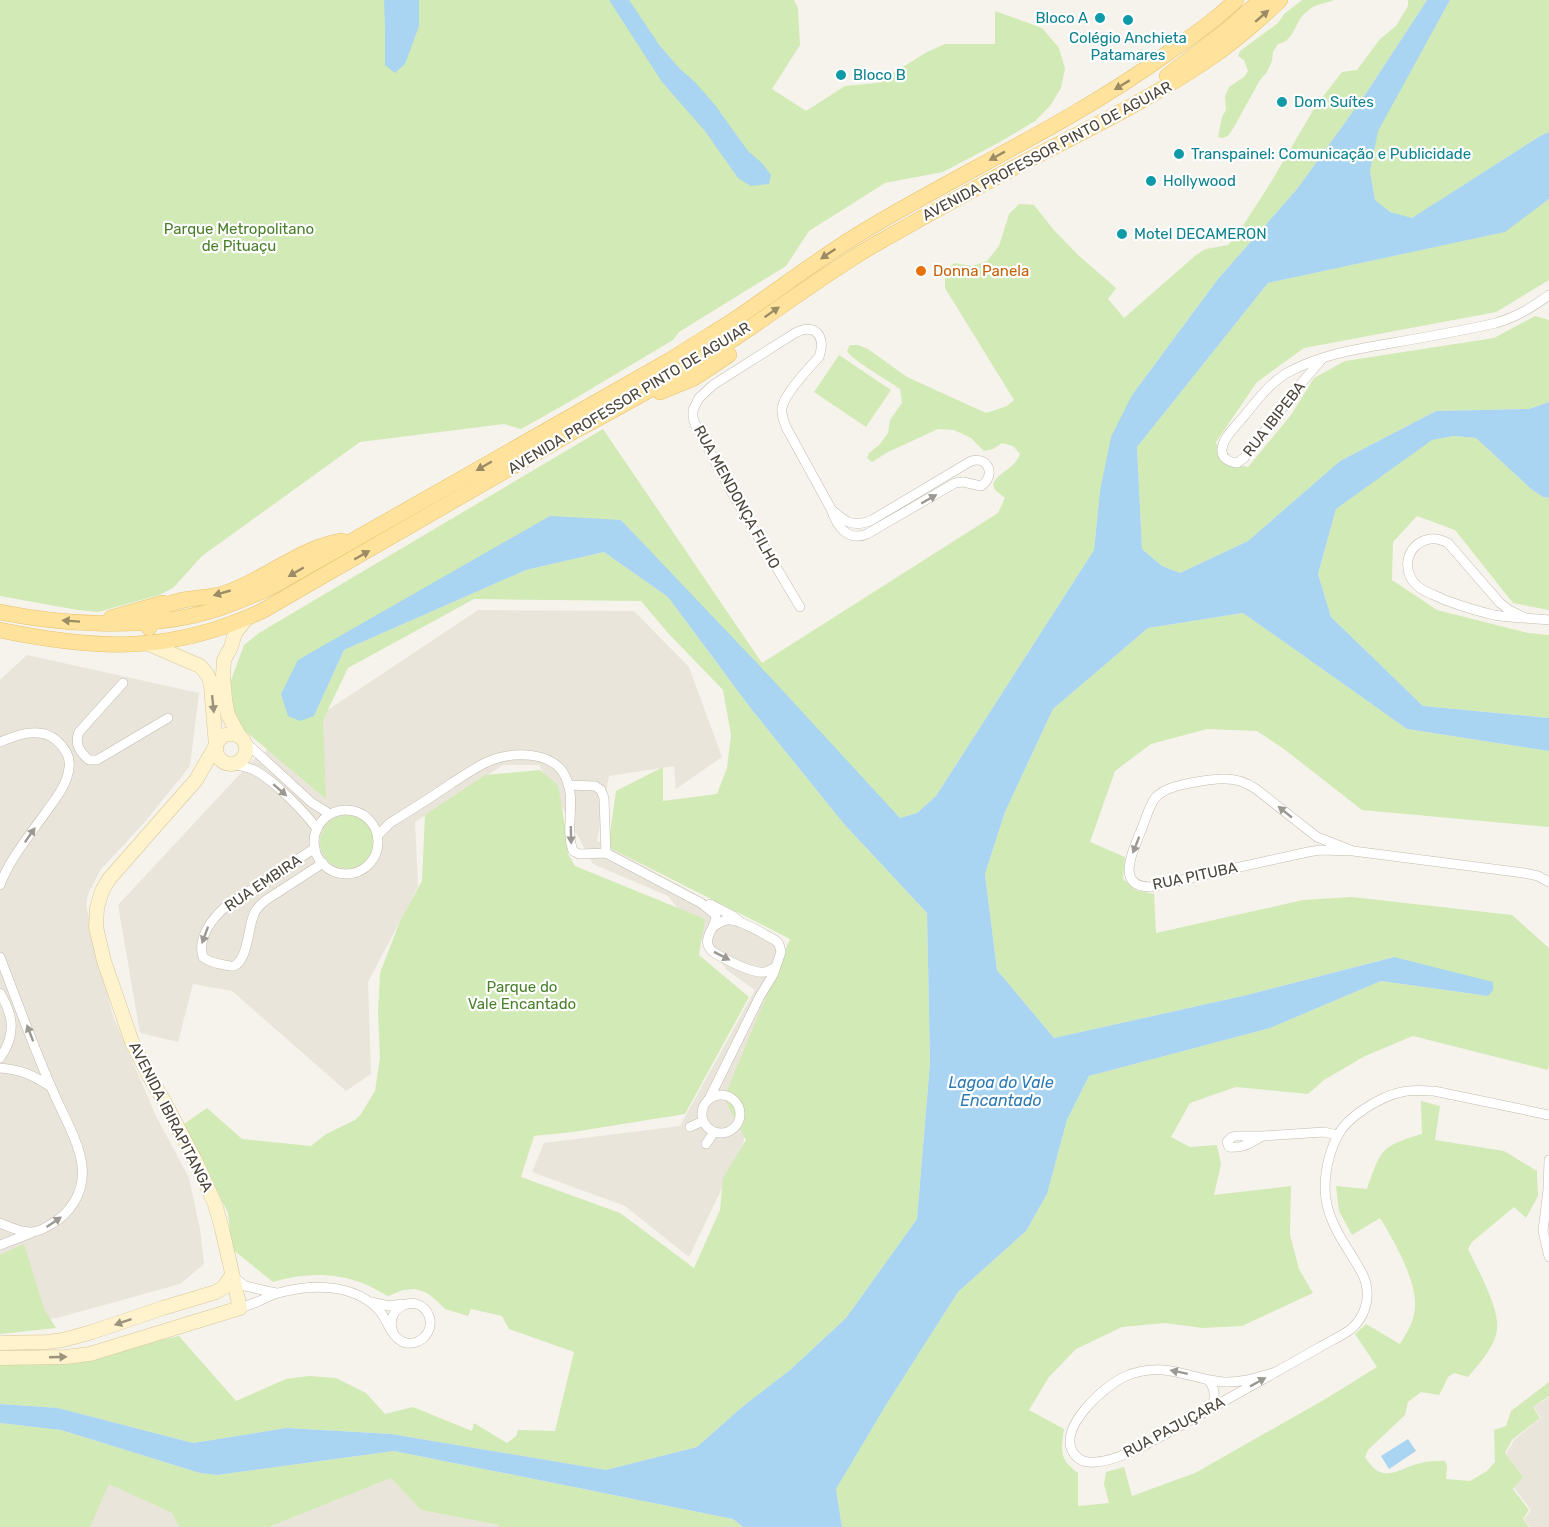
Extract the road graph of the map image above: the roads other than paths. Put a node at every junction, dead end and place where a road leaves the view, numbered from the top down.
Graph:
1 (1236, 0) edge
2 (1261, 0) edge
3 (1280, 0) edge
4 (1127, 108) junction
5 (1549, 295) edge
6 (715, 332) junction
7 (723, 354) junction
8 (1322, 359) junction
9 (740, 368) junction
10 (725, 378) junction
11 (831, 509) junction
12 (354, 540) junction
13 (175, 601) junction
14 (800, 608) dead end
15 (0, 612) edge
16 (1524, 617) junction
17 (247, 618) junction
18 (1549, 620) edge
19 (150, 621) junction
20 (96, 622) junction
21 (0, 630) edge
22 (149, 644) junction
23 (225, 660) junction
24 (200, 666) junction
25 (123, 683) dead end
26 (168, 718) dead end
27 (241, 738) junction
28 (0, 742) edge
29 (215, 747) junction
30 (79, 750) junction
31 (68, 755) junction
32 (232, 765) junction
33 (196, 780) junction
34 (568, 785) junction
35 (330, 814) junction
36 (366, 816) junction
37 (390, 823) junction
38 (317, 829) junction
39 (1311, 834) junction
40 (378, 835) junction
41 (315, 848) junction
42 (1353, 851) junction
43 (1308, 852) junction
44 (606, 853) junction
45 (322, 863) junction
46 (1549, 882) edge
47 (0, 885) edge
48 (702, 903) junction
49 (741, 923) junction
50 (713, 927) junction
51 (0, 957) edge
52 (774, 968) junction
53 (748, 969) junction
54 (0, 993) edge
55 (760, 996) junction
56 (0, 1058) edge
57 (0, 1068) edge
58 (51, 1087) junction
59 (709, 1099) junction
60 (1549, 1115) edge
61 (704, 1121) junction
62 (690, 1127) dead end
63 (714, 1132) junction
64 (1337, 1135) junction
65 (1263, 1136) dead end
66 (706, 1144) dead end
67 (1549, 1161) edge
68 (1549, 1190) edge
69 (0, 1223) edge
70 (32, 1232) junction
71 (0, 1245) edge
72 (1549, 1257) edge
73 (232, 1275) junction
74 (276, 1293) junction
75 (184, 1301) junction
76 (371, 1302) junction
77 (407, 1304) junction
78 (163, 1308) junction
79 (240, 1308) junction
80 (191, 1323) junction
81 (170, 1330) junction
82 (393, 1333) junction
83 (0, 1343) edge
84 (0, 1358) edge
85 (1276, 1372) junction
86 (1208, 1380) junction
87 (1212, 1408) junction

1 -> 6 main road, AVENIDA PROFESSOR PINTO DE AGUIAR
2 - 4 main road
4 -> 3 main road, AVENIDA PROFESSOR PINTO DE AGUIAR
7 -> 4 main road, AVENIDA PROFESSOR PINTO DE AGUIAR
5 - 8 street, RUA IBIPEBA
6 - 7 street
6 -> 12 main road, AVENIDA PROFESSOR PINTO DE AGUIAR
7 - 9 street
7 - 10 street
17 -> 7 main road, AVENIDA PROFESSOR PINTO DE AGUIAR
8 - 8 street, RUA IBIPEBA
9 - 10 street, RUA MENDONÇA FILHO
9 - 11 street, RUA MENDONÇA FILHO
10 - 14 street, RUA MENDONÇA FILHO
11 -> 11 street
12 -> 13 main road
12 -> 19 main road, AVENIDA PROFESSOR PINTO DE AGUIAR
13 - 19 main road
13 - 20 main road
20 -> 15 main road, AVENIDA PROFESSOR PINTO DE AGUIAR
16 - 16 street
16 - 18 street
17 - 22 main road, AVENIDA PROFESSOR PINTO DE AGUIAR
17 - 23 main road
19 - 20 main road, AVENIDA PROFESSOR PINTO DE AGUIAR
19 - 22 main road
21 - 22 main road, AVENIDA PROFESSOR PINTO DE AGUIAR
22 - 24 main road
23 - 24 main road
23 - 27 main road
24 -> 29 main road
25 - 30 street
26 - 30 street
27 - 29 main road
27 - 32 main road
27 - 35 street
28 - 31 street
29 - 32 main road
29 - 33 main road, AVENIDA IBIRAPITANGA
30 - 31 street
47 -> 31 street
32 - 33 main road, AVENIDA IBIRAPITANGA
32 -> 38 street
33 - 73 main road, AVENIDA IBIRAPITANGA
34 - 37 street
34 - 44 street
34 -> 44 street
35 - 36 street
35 - 38 street
36 - 37 street
36 - 40 street
37 - 40 street
38 - 41 street
39 - 42 street, RUA PITUBA
39 - 43 street
39 -> 43 street, RUA PITUBA
40 - 45 street
41 - 45 street
41 -> 45 street, RUA EMBIRA
42 - 43 street, RUA PITUBA
42 - 46 street, RUA PITUBA
44 - 48 street
48 - 49 street
48 - 50 street
49 - 50 street
49 - 52 street
50 -> 53 street
58 -> 51 street
52 - 53 street
52 - 55 street
53 - 55 street
54 - 56 street
55 - 59 street
57 - 58 street
70 -> 58 street
59 - 61 street
59 - 63 street
60 - 64 street, RUA PAJUÇARA
61 - 62 street
61 - 63 street
63 - 66 street
64 - 65 street
64 - 85 street, RUA PAJUÇARA
67 - 68 street
68 - 72 street
69 - 70 street
70 - 71 street
73 - 74 street
73 - 75 main road
73 - 79 main road, AVENIDA IBIRAPITANGA
74 - 76 street
74 - 79 street
75 - 78 main road
75 - 80 main road
76 - 77 street
76 - 82 street
77 - 82 street
77 - 82 street
78 - 81 main road
78 -> 83 main road
79 - 80 main road
80 - 81 main road
84 -> 81 main road
85 - 86 street, RUA PAJUÇARA
87 -> 85 street, RUA PAJUÇARA
86 - 87 street
86 -> 87 street, RUA PAJUÇARA

